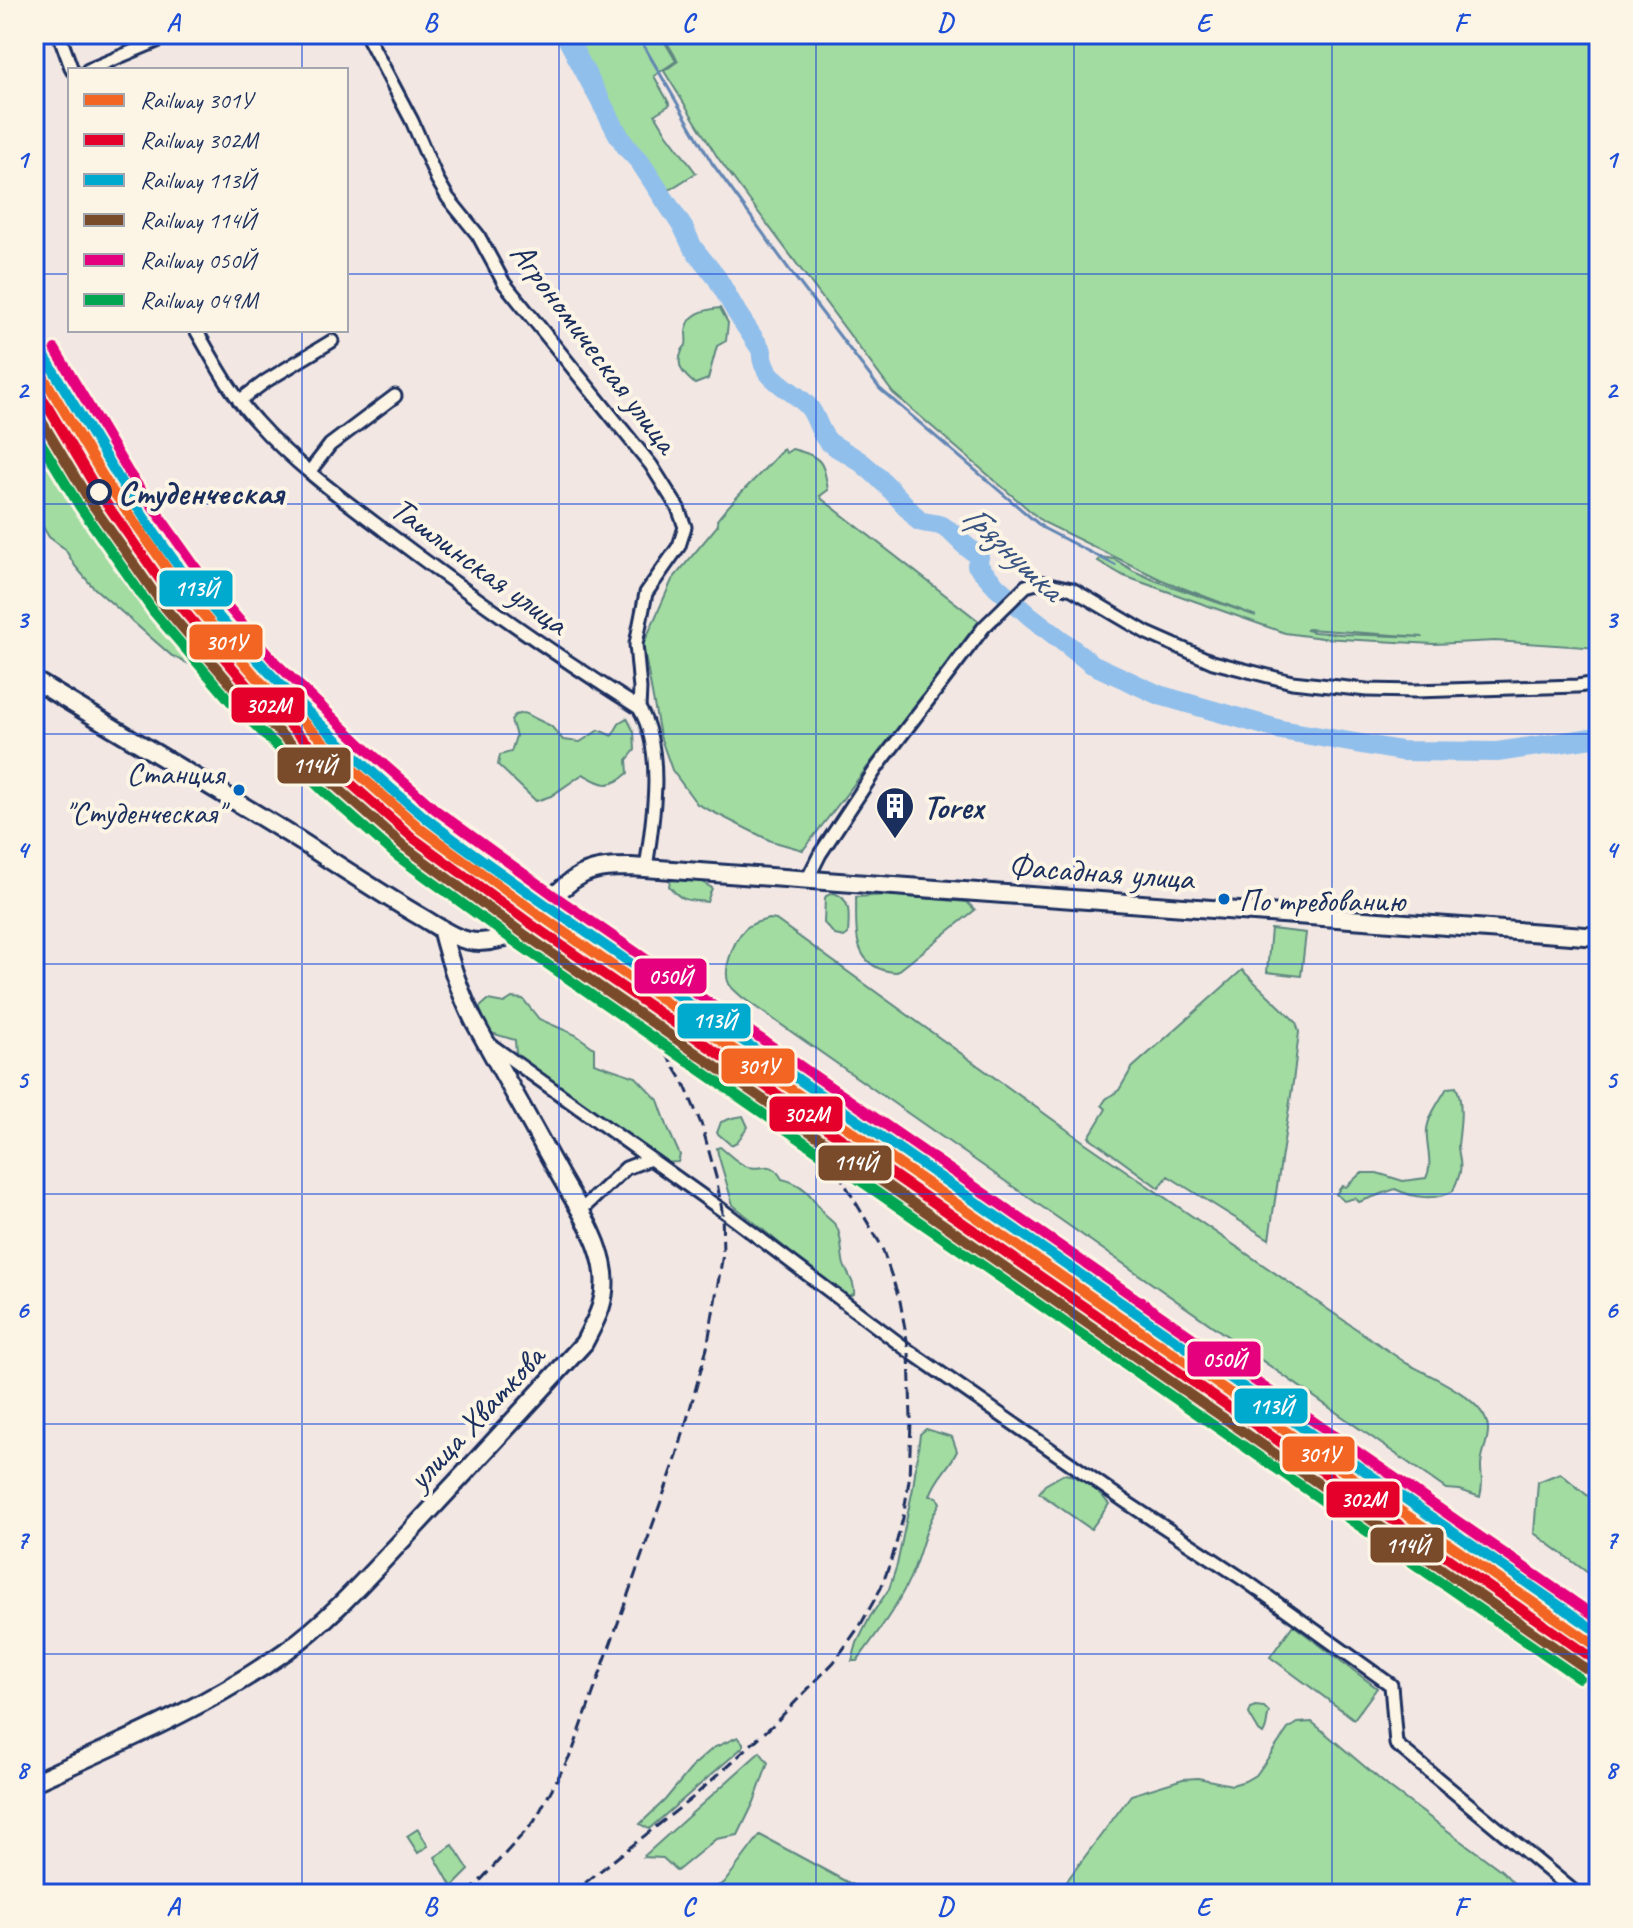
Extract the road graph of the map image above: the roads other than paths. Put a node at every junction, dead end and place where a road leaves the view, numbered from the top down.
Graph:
1 (59, 34) edge
2 (174, 34) edge
3 (366, 34) edge
4 (71, 68) edge
5 (93, 68) edge
6 (197, 332) edge
7 (332, 341) dead end
8 (395, 396) dead end
9 (239, 401) junction
10 (310, 471) junction
11 (34, 680) edge
12 (1599, 683) edge
13 (639, 708) junction
14 (646, 868) junction
15 (807, 880) junction
16 (441, 928) junction
17 (1599, 937) edge
18 (484, 1040) junction
19 (650, 1159) junction
20 (580, 1211) junction
21 (34, 1782) edge
22 (1577, 1894) edge

1 - 4 street
2 - 5 street
3 - 13 street, Агрономическая улица
6 - 9 street, Ташлинская улица
7 - 9 street
8 - 10 street
9 - 10 street, Ташлинская улица
10 - 13 street, Ташлинская улица
11 - 16 main road, Фасадная улица
12 - 15 street
13 - 14 street
14 - 15 main road, Фасадная улица
14 - 16 main road, Фасадная улица
15 - 17 main road, Фасадная улица
16 - 18 main road, улица Хваткова
18 - 19 street
18 - 20 main road, улица Хваткова
19 - 20 street
19 - 22 street
20 - 21 main road, улица Хваткова

